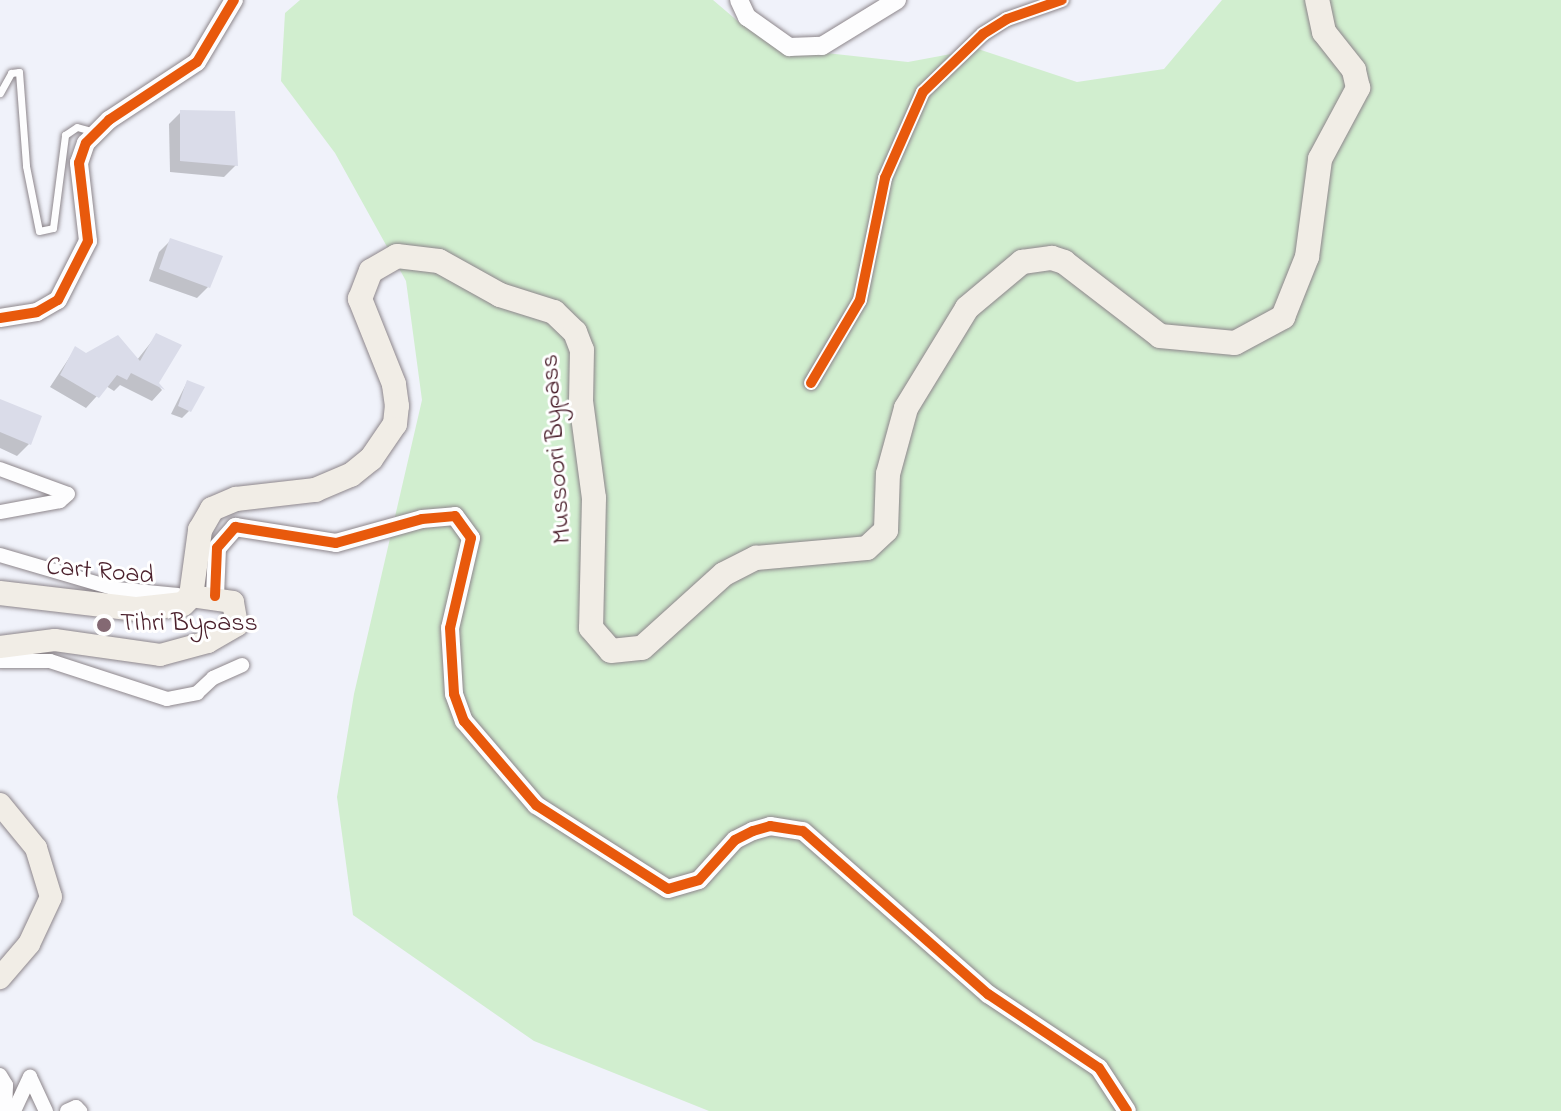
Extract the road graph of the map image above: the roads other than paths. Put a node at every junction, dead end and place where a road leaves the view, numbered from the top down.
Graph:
1 (234, 0) edge
2 (739, 0) edge
3 (897, 0) edge
4 (1062, 0) edge
5 (1317, 0) edge
6 (0, 93) edge
7 (94, 132) junction
8 (0, 318) edge
9 (811, 383) dead end
10 (0, 469) edge
11 (0, 512) edge
12 (0, 555) edge
13 (0, 593) edge
14 (191, 596) junction
15 (215, 596) junction
16 (0, 647) edge
17 (0, 661) edge
18 (242, 665) dead end
19 (0, 804) edge
20 (0, 978) edge
21 (0, 1075) edge
22 (5, 1111) edge
23 (14, 1111) edge
24 (46, 1111) edge
25 (67, 1111) edge
26 (80, 1111) edge
27 (1127, 1111) edge

1 - 7 street
2 - 3 street
4 - 9 street
5 - 14 highway, Mussoori Bypass
6 - 7 lane
7 - 8 street
10 - 11 street
12 - 14 street
13 - 14 highway, Cart Road
14 - 15 main road
15 - 16 main road
15 - 27 street
17 - 18 street
19 - 20 main road
21 - 22 street
23 - 24 street
25 - 26 street

